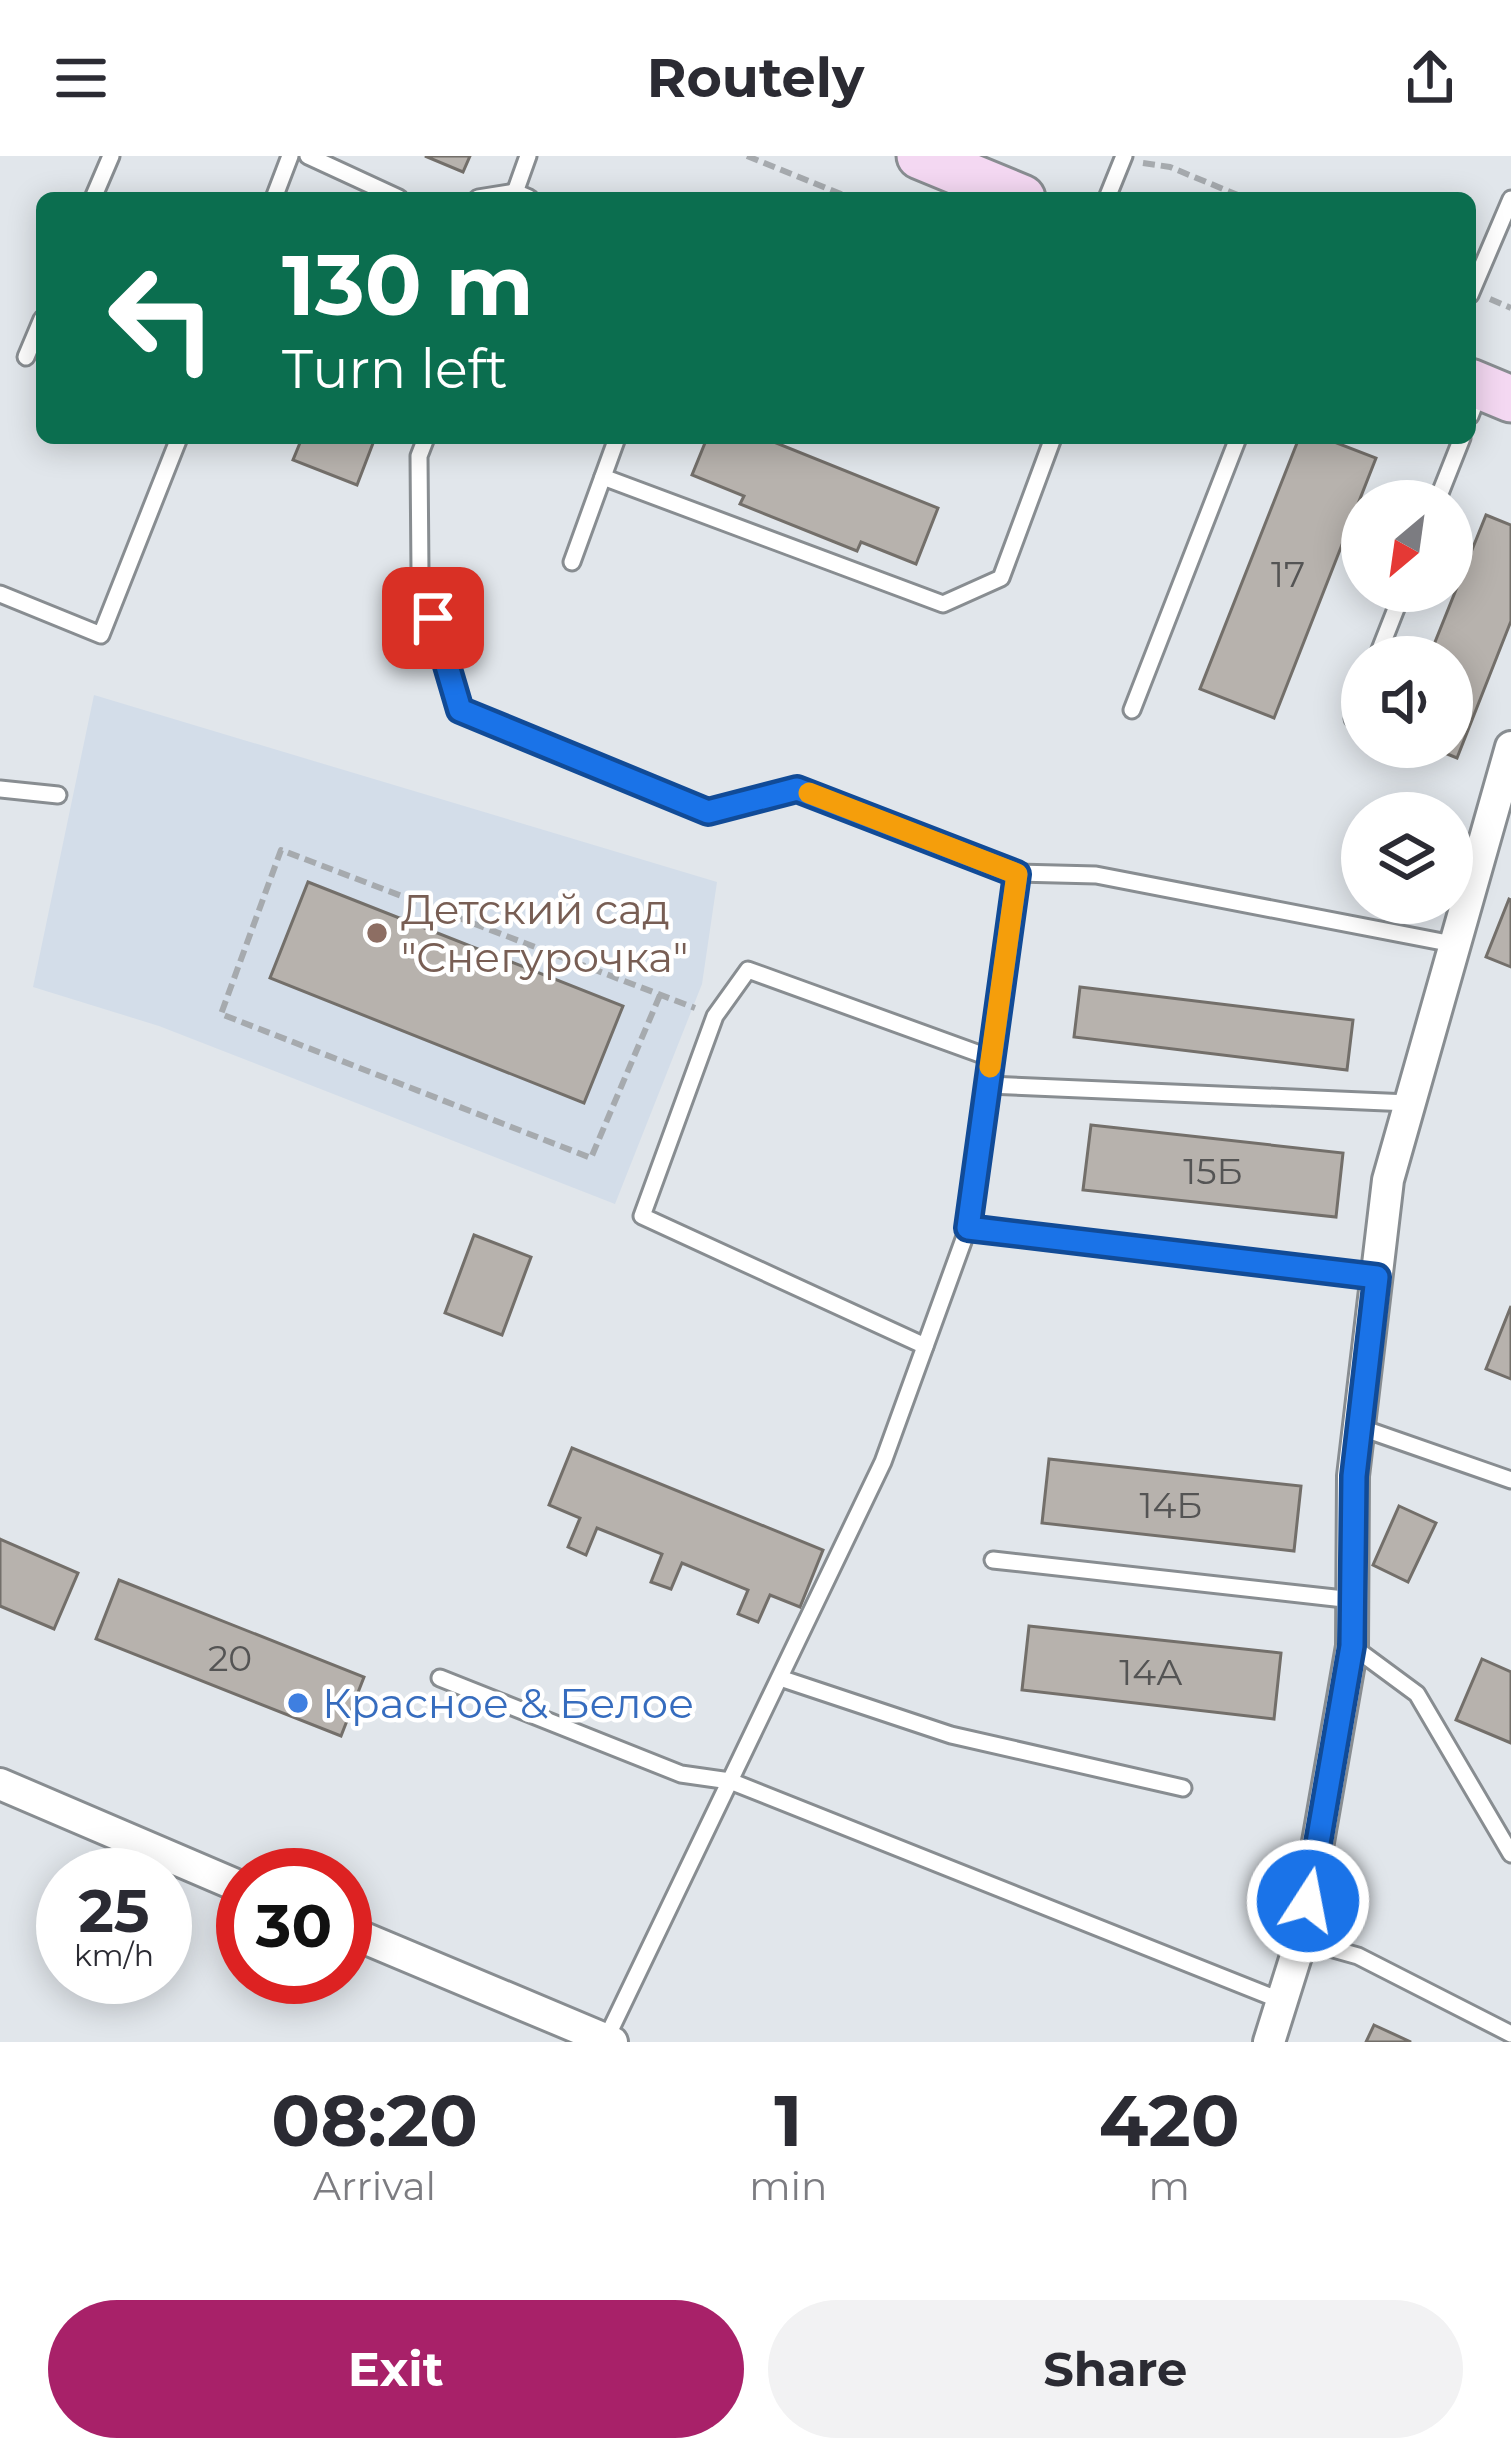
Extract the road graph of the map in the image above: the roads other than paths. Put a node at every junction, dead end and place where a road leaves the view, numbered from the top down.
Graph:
1 (111, 156) edge
2 (290, 156) edge
3 (308, 156) edge
4 (528, 156) edge
5 (920, 156) edge
6 (1123, 158) edge
7 (96, 192) edge
8 (276, 192) edge
9 (385, 192) edge
10 (520, 192) edge
11 (1007, 192) edge
12 (1109, 192) edge
13 (1511, 199) edge
14 (1476, 281) edge
15 (36, 333) edge
16 (26, 357) dead end
17 (177, 444) edge
18 (424, 444) edge
19 (615, 444) edge
20 (1051, 444) edge
21 (1236, 444) edge
22 (1460, 444) edge
23 (603, 477) junction
24 (1445, 480) edge
25 (572, 562) dead end
26 (0, 594) edge
27 (1132, 710) dead end
28 (1511, 747) edge
29 (0, 789) edge
30 (58, 795) dead end
31 (1017, 874) junction
32 (1453, 944) junction
33 (991, 1058) junction
34 (988, 1084) junction
35 (1409, 1103) junction
36 (968, 1228) junction
37 (1377, 1277) junction
38 (925, 1346) junction
39 (1359, 1427) junction
40 (1511, 1480) edge
41 (993, 1560) dead end
42 (1352, 1600) junction
43 (1352, 1646) junction
44 (440, 1678) dead end
45 (780, 1678) junction
46 (730, 1781) junction
47 (0, 1784) edge
48 (1183, 1789) dead end
49 (1511, 1854) edge
50 (216, 1876) edge
51 (1301, 1940) junction
52 (372, 1941) edge
53 (1282, 2002) junction
54 (1511, 2034) edge
55 (609, 2041) edge
56 (1269, 2042) edge

1 - 7 lane
2 - 8 lane
3 - 9 lane
4 - 10 lane
5 - 11 street
6 - 12 lane
13 - 14 lane
15 - 16 lane
17 - 26 lane
18 - 31 lane
19 - 23 lane
20 - 23 lane
21 - 27 lane
22 - 24 lane
23 - 25 lane
28 - 32 street
29 - 30 lane
31 - 32 lane
31 - 33 lane
32 - 35 street
33 - 34 lane
33 - 38 lane
34 - 35 lane
34 - 36 lane
35 - 37 street
36 - 37 lane
36 - 38 lane
37 - 39 street
38 - 45 lane
39 - 40 lane
39 - 42 street
41 - 42 lane
42 - 43 street
43 - 49 lane
43 - 51 street
44 - 46 lane
45 - 46 lane
45 - 48 lane
46 - 53 lane
46 - 55 lane
47 - 50 street
51 - 53 street
51 - 54 lane
52 - 55 street
53 - 56 street

